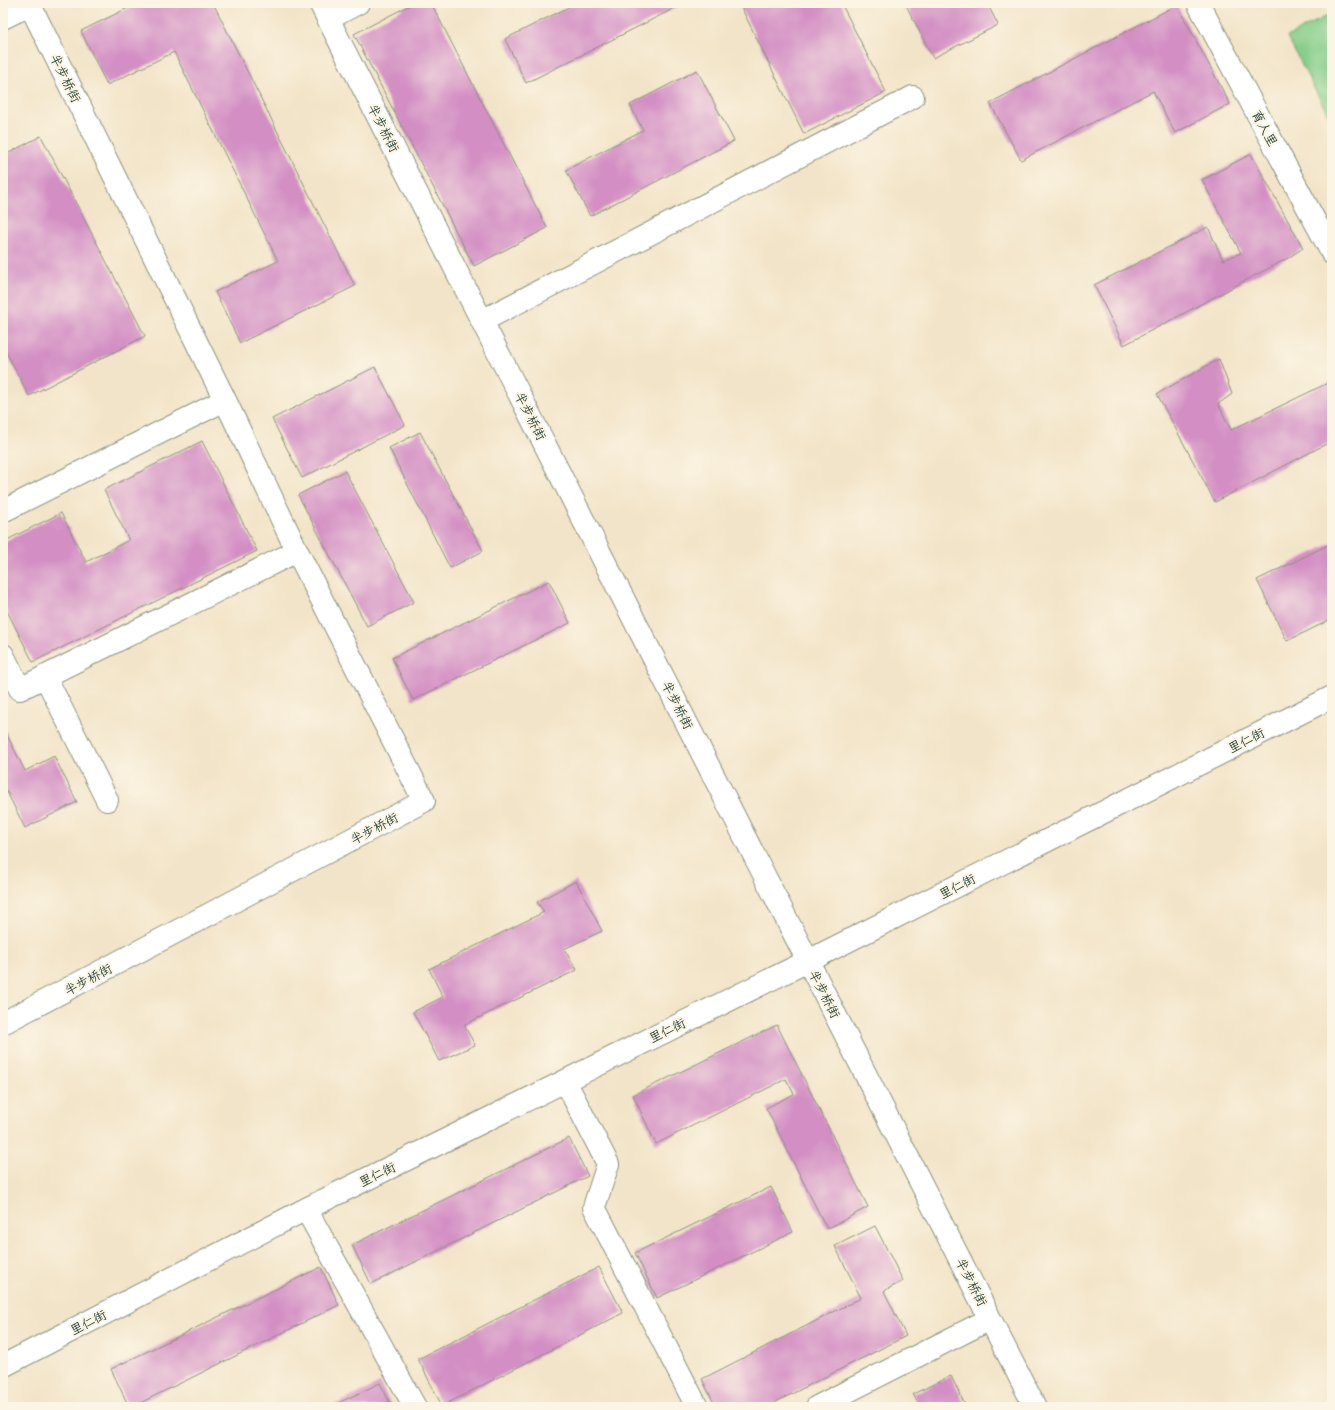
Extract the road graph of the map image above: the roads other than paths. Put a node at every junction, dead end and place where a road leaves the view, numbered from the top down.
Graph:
1 (358, 3) edge
2 (1198, 3) edge
3 (30, 4) edge
4 (324, 11) edge
5 (3, 18) edge
6 (913, 97) dead end
7 (1332, 253) edge
8 (482, 321) junction
9 (225, 400) junction
10 (3, 511) edge
11 (297, 551) junction
12 (3, 655) edge
13 (45, 676) junction
14 (1332, 697) edge
15 (107, 800) dead end
16 (808, 961) junction
17 (3, 1023) edge
18 (565, 1081) junction
19 (306, 1209) junction
20 (990, 1319) junction
21 (3, 1366) edge
22 (415, 1407) edge
23 (697, 1407) edge
24 (817, 1407) edge
25 (1035, 1407) edge

1 - 4 street
2 - 7 street, 育人里
3 - 5 street
3 - 9 street, 半步桥街
4 - 8 street, 半步桥街
6 - 8 street
8 - 16 street, 半步桥街
9 - 10 street
9 - 11 street, 半步桥街
11 - 13 street
11 - 17 street, 半步桥街
12 - 13 street
13 - 15 street
14 - 16 street, 里仁街
16 - 18 street, 里仁街
16 - 20 street, 半步桥街
18 - 19 street, 里仁街
18 - 23 street
19 - 21 street, 里仁街
19 - 22 street
20 - 24 street
20 - 25 street, 半步桥街

